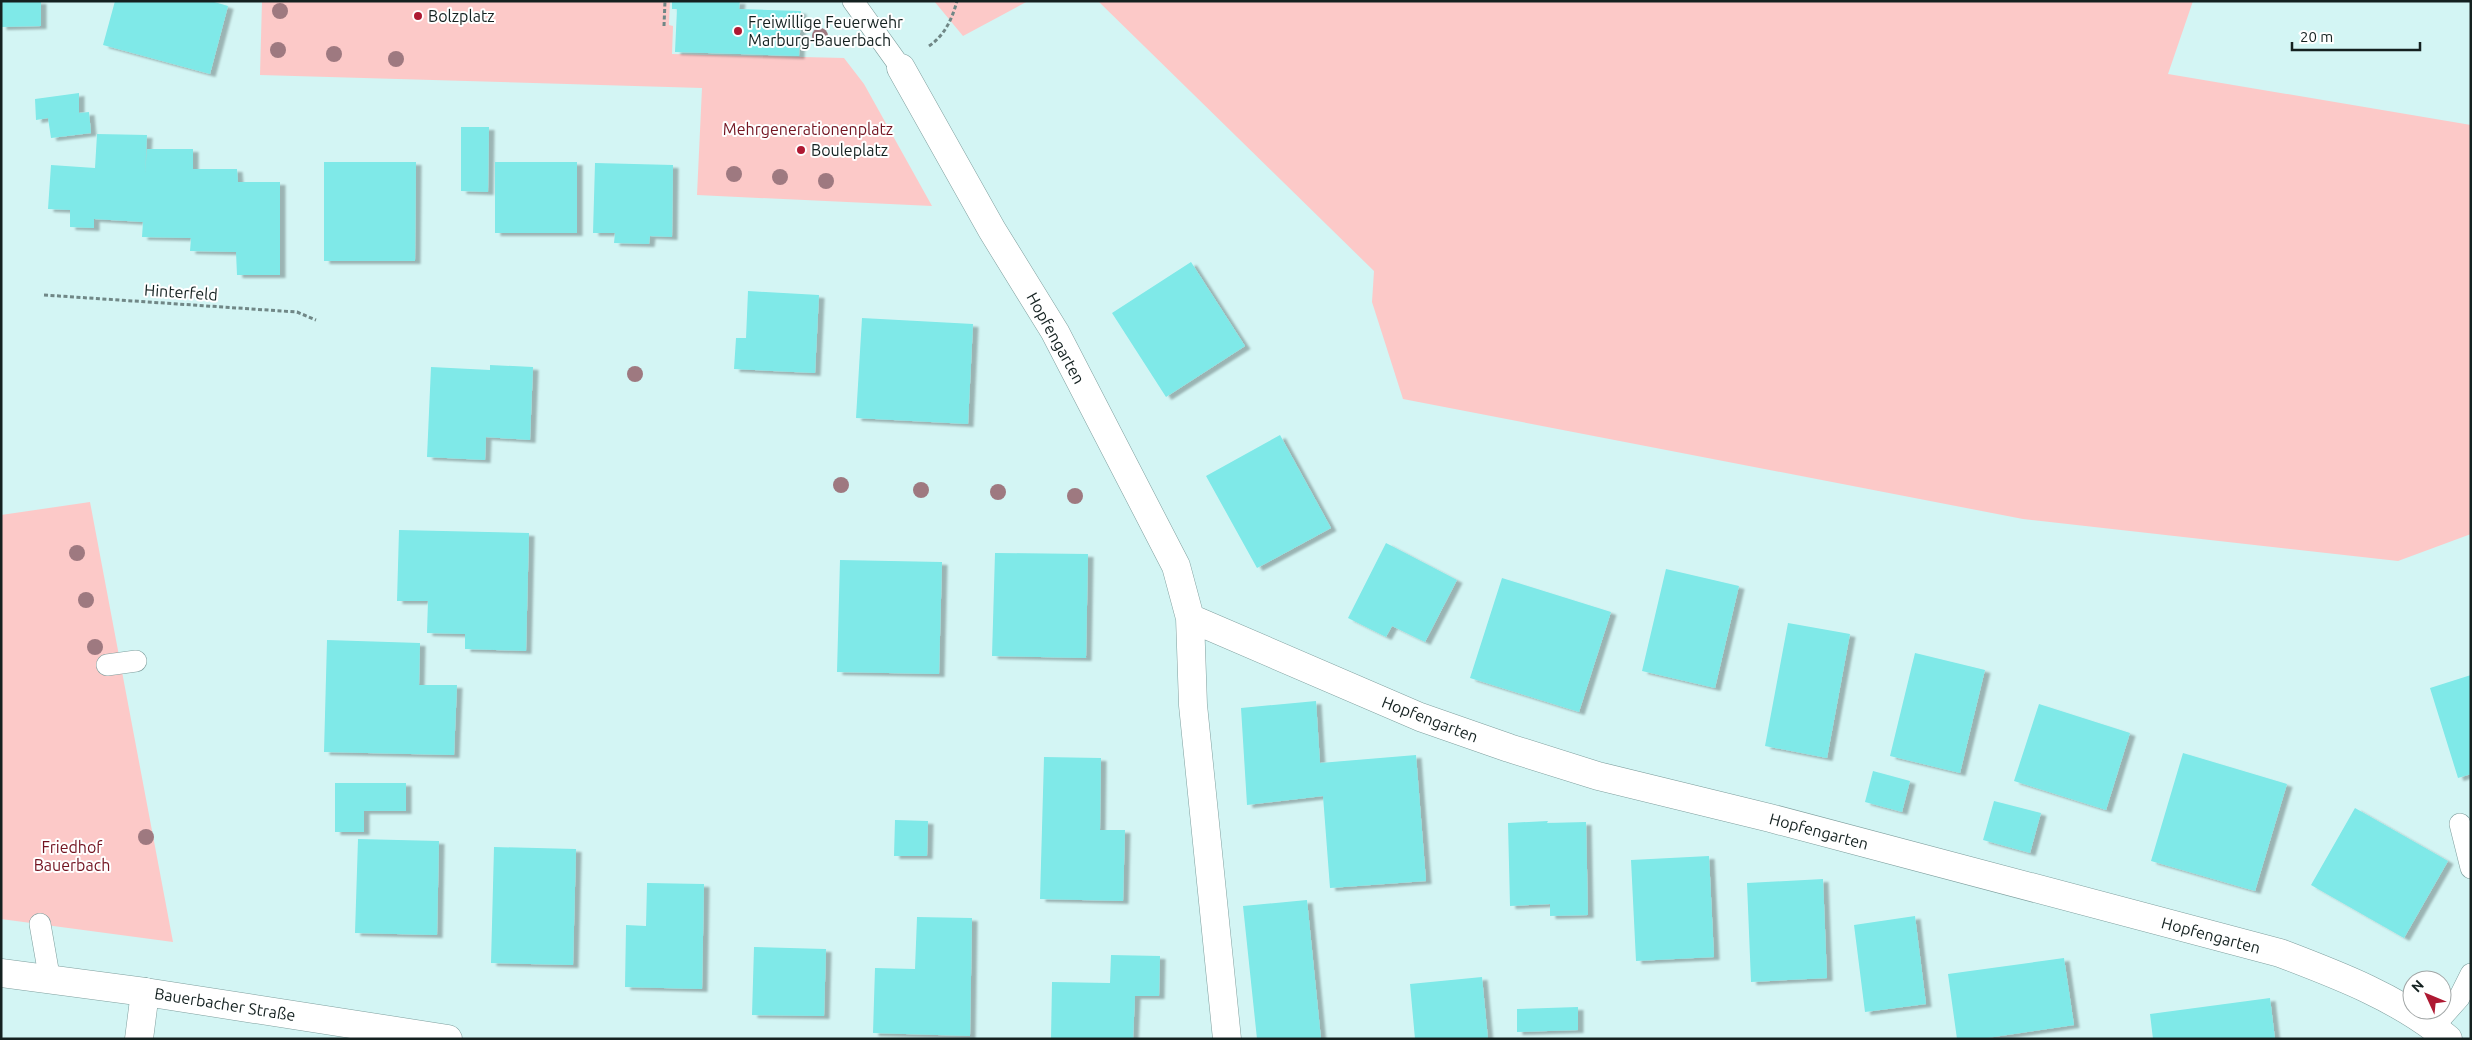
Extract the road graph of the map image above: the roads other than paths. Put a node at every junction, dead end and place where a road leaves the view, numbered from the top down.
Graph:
1 (853, 1) edge
2 (901, 68) joint
3 (1190, 618) junction
4 (136, 661) dead end
5 (107, 665) dead end
6 (2460, 824) dead end
7 (2471, 868) edge
8 (40, 924) dead end
9 (1, 974) edge
10 (2471, 974) edge
11 (50, 981) junction
12 (145, 992) junction
13 (2440, 1033) edge
14 (139, 1039) edge
15 (448, 1039) edge
16 (1227, 1039) edge

1 - 2 lane
2 - 3 street, Hopfengarten
3 - 13 street, Hopfengarten
3 - 16 street, Hopfengarten
4 - 5 lane
6 - 7 lane
8 - 11 lane
9 - 11 street, Bauerbacher Straße
10 - 13 lane
11 - 12 street, Bauerbacher Straße
12 - 14 street
12 - 15 street, Bauerbacher Straße

